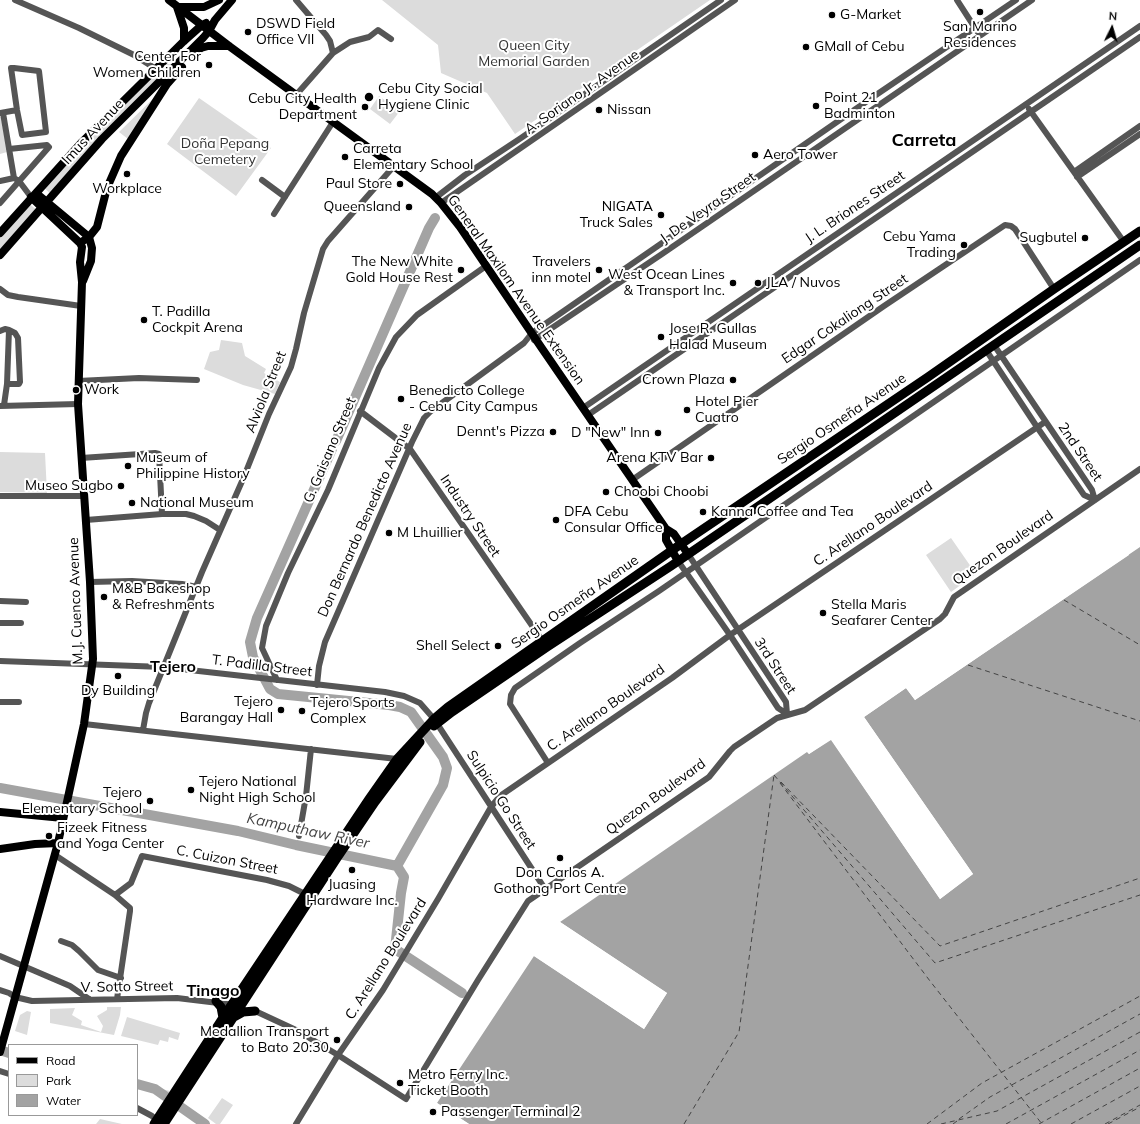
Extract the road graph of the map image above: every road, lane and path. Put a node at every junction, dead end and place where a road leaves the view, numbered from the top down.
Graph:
1 (15, 0) edge
2 (169, 0) edge
3 (219, 0) edge
4 (232, 0) edge
5 (296, 0) edge
6 (721, 0) edge
7 (735, 0) edge
8 (957, 0) edge
9 (1016, 0) edge
10 (1032, 0) edge
11 (177, 6) junction
12 (214, 20) junction
13 (202, 25) junction
14 (1140, 26) edge
15 (975, 28) junction
16 (209, 31) junction
17 (981, 35) junction
18 (1140, 37) edge
19 (392, 39) dead end
20 (184, 42) junction
21 (229, 46) junction
22 (333, 53) junction
23 (186, 62) junction
24 (177, 65) junction
25 (156, 69) junction
26 (296, 95) junction
27 (1026, 104) junction
28 (17, 110) junction
29 (1031, 112) junction
30 (1, 113) edge
31 (333, 122) junction
32 (1140, 126) edge
33 (1140, 134) edge
34 (9, 149) junction
35 (394, 166) junction
36 (928, 171) junction
37 (1075, 174) junction
38 (933, 179) junction
39 (16, 180) junction
40 (262, 180) dead end
41 (1, 182) edge
42 (34, 195) junction
43 (285, 197) junction
44 (439, 200) junction
45 (0, 203) edge
46 (44, 205) junction
47 (274, 214) dead end
48 (1140, 231) edge
49 (0, 233) edge
50 (89, 237) junction
51 (80, 242) junction
52 (1124, 242) junction
53 (1140, 245) edge
54 (658, 247) junction
55 (1130, 251) junction
56 (662, 254) junction
57 (0, 255) edge
58 (1139, 261) edge
59 (486, 266) junction
60 (82, 282) junction
61 (756, 288) junction
62 (0, 289) edge
63 (1054, 289) junction
64 (761, 296) junction
65 (81, 306) junction
66 (9, 330) junction
67 (0, 331) edge
68 (688, 335) junction
69 (534, 337) junction
70 (694, 342) junction
71 (990, 348) junction
72 (1001, 355) junction
73 (993, 360) junction
74 (197, 380) dead end
75 (78, 381) junction
76 (7, 384) junction
77 (78, 404) junction
78 (2, 406) edge
79 (583, 408) junction
80 (360, 411) junction
81 (588, 415) junction
82 (1045, 422) junction
83 (1037, 427) junction
84 (410, 449) junction
85 (81, 458) junction
86 (1140, 469) edge
87 (632, 480) junction
88 (0, 496) edge
89 (84, 496) junction
90 (1094, 500) junction
91 (162, 514) junction
92 (86, 520) junction
93 (666, 529) junction
94 (220, 530) junction
95 (681, 544) junction
96 (672, 551) junction
97 (688, 554) junction
98 (678, 561) junction
99 (695, 566) junction
100 (686, 572) junction
101 (90, 582) junction
102 (197, 587) junction
103 (0, 601) edge
104 (26, 602) dead end
105 (0, 623) edge
106 (21, 623) dead end
107 (738, 630) junction
108 (730, 635) junction
109 (545, 644) junction
110 (0, 661) edge
111 (93, 664) junction
112 (164, 667) junction
113 (277, 680) junction
114 (317, 685) junction
115 (0, 702) edge
116 (19, 702) dead end
117 (787, 714) junction
118 (84, 724) junction
119 (429, 728) junction
120 (143, 730) junction
121 (311, 749) junction
122 (397, 759) junction
123 (548, 763) junction
124 (491, 806) junction
125 (0, 812) edge
126 (63, 818) junction
127 (299, 836) dead end
128 (58, 843) junction
129 (342, 845) junction
130 (0, 849) edge
131 (55, 854) junction
132 (334, 858) junction
133 (545, 889) junction
134 (306, 894) junction
135 (115, 895) junction
136 (61, 941) dead end
137 (0, 956) edge
138 (24, 966) junction
139 (121, 978) junction
140 (0, 990) edge
141 (247, 996) junction
142 (15, 997) junction
143 (88, 999) junction
144 (117, 999) junction
145 (216, 1002) junction
146 (236, 1005) junction
147 (253, 1010) junction
148 (223, 1018) junction
149 (233, 1018) junction
150 (1, 1050) edge
151 (338, 1055) junction
152 (180, 1091) junction
153 (406, 1099) joint
154 (138, 1109) edge
155 (159, 1123) edge
156 (296, 1124) edge

1 - 25 street
2 - 11 main road, General Maxilom Avenue Extension
3 - 11 main road
4 - 12 main road
5 - 22 street
6 - 44 street, A. Soriano Jr. Avenue
7 - 44 street, A. Soriano Jr. Avenue
8 - 15 street
9 - 15 street, J. De Veyra Street
10 - 17 street, J. De Veyra Street
11 - 13 main road, General Maxilom Avenue Extension
11 - 20 main road
12 - 13 main road
12 - 16 main road
13 - 16 main road, General Maxilom Avenue Extension
13 - 20 main road, Imus Avenue
14 - 27 street, J. L. Briones Street
15 - 17 street
15 - 54 street, J. De Veyra Street
16 - 21 main road, General Maxilom Avenue Extension
16 - 24 main road, Imus Avenue
17 - 56 street, J. De Veyra Street
18 - 29 street, J. L. Briones Street
19 - 22 street
20 - 25 main road, Imus Avenue
21 - 23 main road
21 - 26 main road, General Maxilom Avenue Extension
22 - 26 street
23 - 24 main road
23 - 50 main road
24 - 46 main road, Imus Avenue
25 - 42 main road, Imus Avenue
26 - 31 main road, General Maxilom Avenue Extension
27 - 29 street
27 - 36 street, J. L. Briones Street
28 - 28 street
28 - 30 street
29 - 37 street
29 - 38 street, J. L. Briones Street
30 - 34 street
31 - 35 main road, General Maxilom Avenue Extension
31 - 43 street
32 - 37 street
33 - 37 street
34 - 39 street
34 - 39 street
35 - 44 main road, General Maxilom Avenue Extension
35 - 94 street, Alviola Street
36 - 38 street
36 - 61 street, J. L. Briones Street
37 - 52 street
38 - 64 street, J. L. Briones Street
39 - 41 street
39 - 42 street
39 - 45 street
40 - 43 street
42 - 46 main road
42 - 49 main road, Imus Avenue
43 - 47 street
44 - 59 main road, General Maxilom Avenue Extension
46 - 50 main road
46 - 51 main road
46 - 57 main road, Imus Avenue
48 - 52 highway, Sergio Osmeña Avenue
50 - 51 main road
50 - 60 main road, M.J. Cuenco Avenue
51 - 60 main road, M.J. Cuenco Avenue
52 - 63 highway, Sergio Osmeña Avenue
53 - 55 highway, Sergio Osmeña Avenue
54 - 56 street
54 - 69 street, J. De Veyra Street
55 - 58 street
55 - 71 highway, Sergio Osmeña Avenue
56 - 69 street, J. De Veyra Street
58 - 72 street
59 - 69 main road, General Maxilom Avenue Extension
59 - 80 street, G. Gaisano Street
60 - 65 main road, M.J. Cuenco Avenue
61 - 64 street
61 - 68 street, J. L. Briones Street
62 - 65 street
63 - 87 street, Edgar Cokaliong Street
63 - 95 highway, Sergio Osmeña Avenue
64 - 70 street, J. L. Briones Street
65 - 75 main road, M.J. Cuenco Avenue
66 - 67 street
66 - 76 street
66 - 76 street
68 - 70 street
68 - 79 street, J. L. Briones Street
69 - 79 main road, General Maxilom Avenue Extension
69 - 84 street, Don Bernardo Benedicto Avenue
70 - 81 street, J. L. Briones Street
71 - 72 street, 2nd Street
71 - 73 street, 2nd Street
71 - 97 highway, Sergio Osmeña Avenue
72 - 73 street
72 - 82 street, 2nd Street
73 - 83 street, 2nd Street
73 - 99 street
74 - 75 street
75 - 77 main road, M.J. Cuenco Avenue
76 - 78 street
77 - 78 street
77 - 85 main road, M.J. Cuenco Avenue
79 - 81 main road, General Maxilom Avenue Extension
80 - 84 street, Industry Street
80 - 113 street, G. Gaisano Street
81 - 87 main road, General Maxilom Avenue Extension
82 - 83 street, C. Arellano Boulevard
82 - 90 street, 2nd Street
83 - 90 street, 2nd Street
83 - 107 street, C. Arellano Boulevard
84 - 109 street, Industry Street
84 - 114 street, Don Bernardo Benedicto Avenue
85 - 89 main road, M.J. Cuenco Avenue
85 - 91 street
86 - 90 street, Quezon Boulevard
87 - 93 main road, General Maxilom Avenue Extension
88 - 89 street
89 - 92 main road, M.J. Cuenco Avenue
90 - 117 street, Quezon Boulevard
91 - 92 street
91 - 94 street
92 - 101 main road, M.J. Cuenco Avenue
93 - 95 main road, General Maxilom Avenue Extension
93 - 96 main road, General Maxilom Avenue Extension
94 - 102 street, Alviola Street
95 - 96 highway, Sergio Osmeña Avenue
95 - 97 main road, General Maxilom Avenue Extension
96 - 98 main road, General Maxilom Avenue Extension
96 - 109 highway, Sergio Osmeña Avenue
97 - 98 highway, Sergio Osmeña Avenue
97 - 99 street, 3rd Street
98 - 100 street, 3rd Street
98 - 109 highway, Sergio Osmeña Avenue
99 - 100 street
99 - 107 street, 3rd Street
100 - 108 street, 3rd Street
100 - 123 street
101 - 102 street
101 - 111 main road, M.J. Cuenco Avenue
102 - 112 street, Alviola Street
103 - 104 street
105 - 106 street
107 - 108 street, C. Arellano Boulevard
107 - 117 street, 3rd Street
108 - 117 street, 3rd Street
108 - 123 street, C. Arellano Boulevard
109 - 119 highway, Sergio Osmeña Avenue
110 - 111 street, T. Padilla Street
111 - 112 street, T. Padilla Street
111 - 118 main road, M.J. Cuenco Avenue
112 - 113 street, T. Padilla Street
112 - 120 street, Alviola Street
113 - 114 street, T. Padilla Street
114 - 119 street, T. Padilla Street
115 - 116 street
117 - 133 street, Quezon Boulevard
118 - 120 street
118 - 126 main road, M.J. Cuenco Avenue
119 - 122 highway, Sergio Osmeña Avenue
119 - 124 street, Sulpicio Go Street
119 - 129 highway, Sergio Osmeña Avenue
120 - 121 street
121 - 122 street
121 - 127 street
122 - 129 highway, Sergio Osmeña Avenue
123 - 124 street, C. Arellano Boulevard
124 - 133 street, Sulpicio Go Street
124 - 151 street, C. Arellano Boulevard
125 - 126 main road
126 - 128 main road, M.J. Cuenco Avenue
128 - 130 main road
128 - 131 main road, M.J. Cuenco Avenue
129 - 132 highway, Sergio Osmeña Avenue
131 - 135 street
131 - 138 main road, M.J. Cuenco Avenue
132 - 134 highway, Sergio Osmeña Avenue
132 - 141 highway, Sergio Osmeña Avenue
133 - 153 street, Quezon Boulevard
134 - 135 street, C. Cuizon Street
134 - 146 highway, Sergio Osmeña Avenue
135 - 139 street
136 - 139 street
137 - 138 street
138 - 142 main road, M.J. Cuenco Avenue
138 - 143 street
139 - 144 street
140 - 142 street, V. Sotto Street
141 - 146 highway, Sergio Osmeña Avenue
141 - 147 highway
142 - 143 street, V. Sotto Street
142 - 150 main road, M.J. Cuenco Avenue
143 - 144 street, V. Sotto Street
144 - 145 street, V. Sotto Street
145 - 146 street, V. Sotto Street
145 - 148 highway
146 - 147 street, V. Sotto Street
146 - 148 highway, Sergio Osmeña Avenue
146 - 149 highway, Sergio Osmeña Avenue
147 - 149 highway
147 - 151 street, V. Sotto Street
148 - 152 highway, Sergio Osmeña Avenue
149 - 152 highway, Sergio Osmeña Avenue
151 - 153 street, V. Sotto Street
151 - 156 street, C. Arellano Boulevard
152 - 155 highway, Sergio Osmeña Avenue
154 - 155 street

